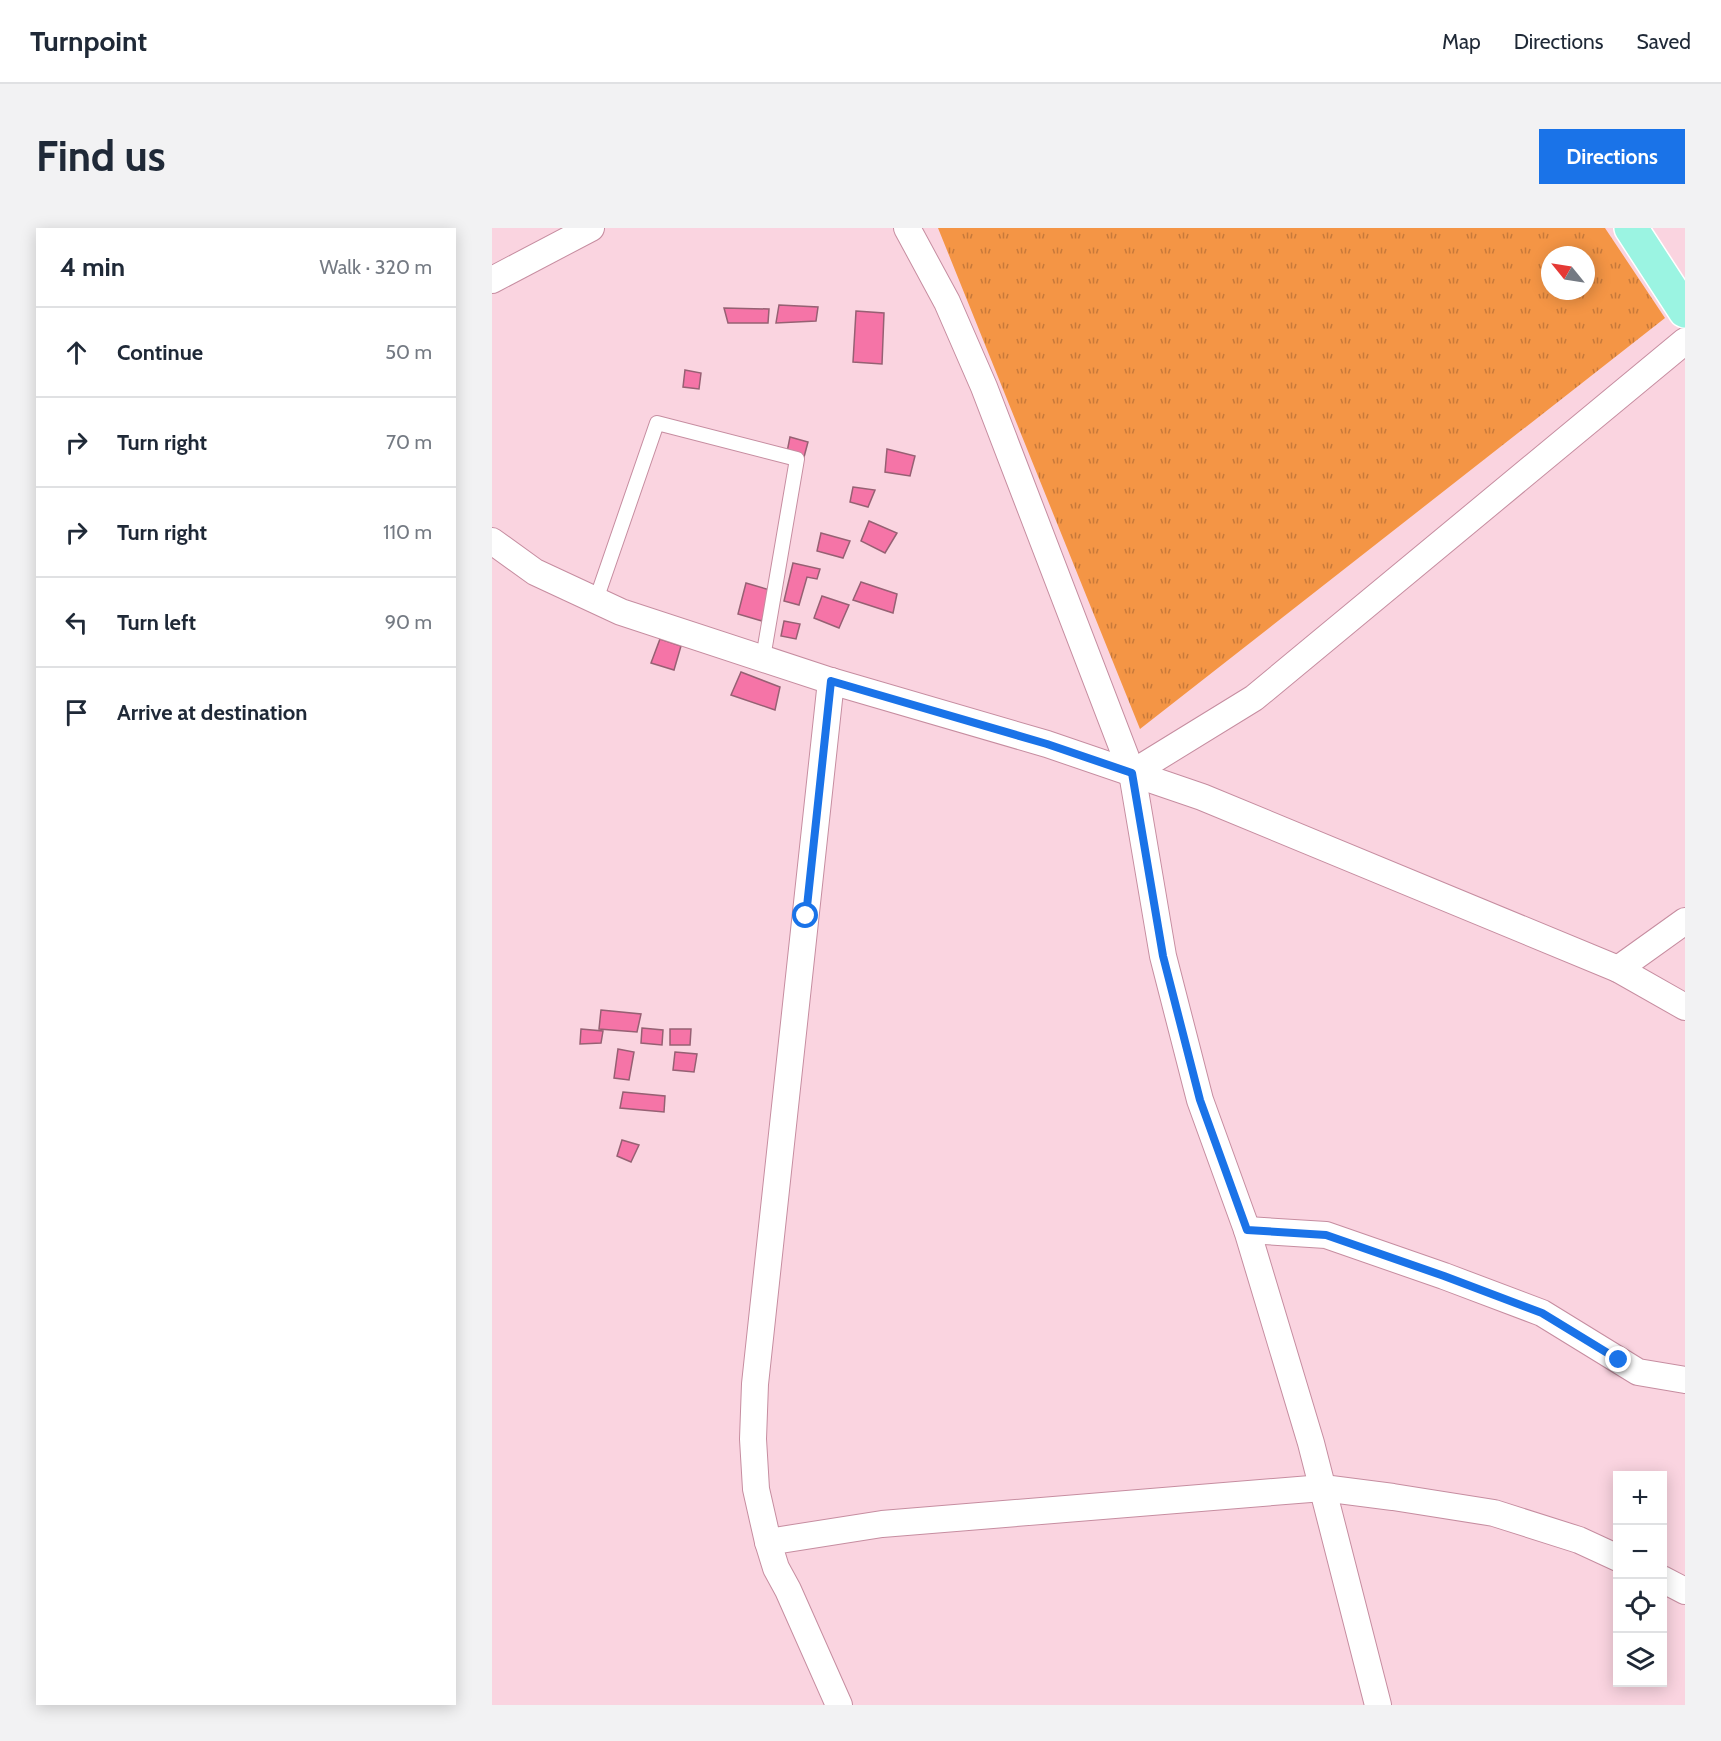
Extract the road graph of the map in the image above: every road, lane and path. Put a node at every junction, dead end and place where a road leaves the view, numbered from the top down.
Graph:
1 (591, 228) edge
2 (908, 228) edge
3 (1631, 228) edge
4 (492, 280) edge
5 (1685, 311) edge
6 (1685, 341) edge
7 (492, 541) edge
8 (596, 600) junction
9 (763, 658) junction
10 (831, 681) junction
11 (1132, 773) junction
12 (1685, 921) edge
13 (1618, 969) junction
14 (1685, 1007) edge
15 (1247, 1230) junction
16 (1685, 1380) edge
17 (1323, 1488) junction
18 (768, 1542) junction
19 (1613, 1556) edge
20 (1667, 1582) edge
21 (1685, 1591) edge
22 (839, 1705) edge
23 (1378, 1705) edge

1 - 4 street
2 - 11 street
3 - 5 main road
6 - 11 street
7 - 8 street
8 - 9 street
8 - 9 lane
9 - 10 street
10 - 11 street
10 - 18 street
11 - 13 street
11 - 15 street
12 - 13 street
13 - 14 street
15 - 16 street
15 - 17 street
17 - 18 street
17 - 19 street
17 - 23 street
18 - 22 street
20 - 21 street

